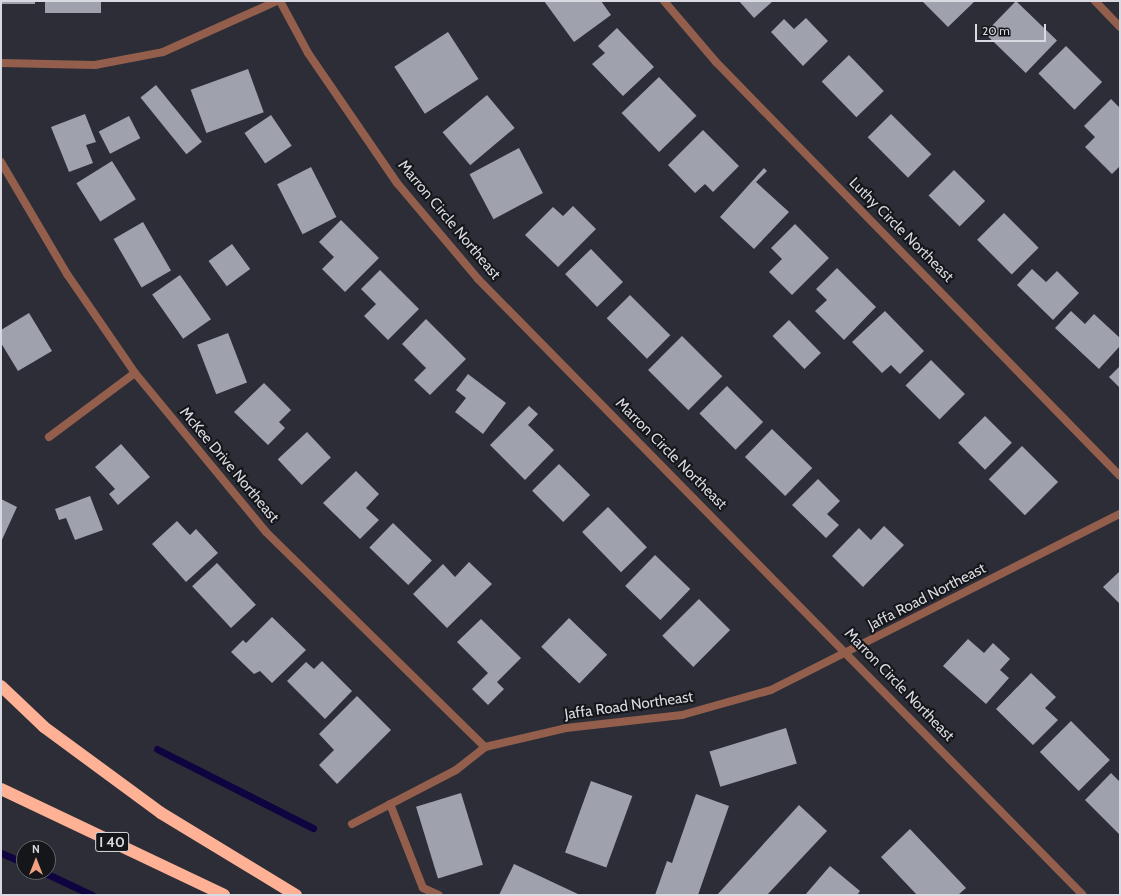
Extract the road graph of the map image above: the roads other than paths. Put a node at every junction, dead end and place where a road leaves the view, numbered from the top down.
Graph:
1 (277, 1) edge
2 (280, 1) edge
3 (664, 1) edge
4 (1095, 1) edge
5 (1120, 27) edge
6 (1, 63) edge
7 (1, 162) edge
8 (135, 373) junction
9 (49, 437) dead end
10 (1120, 476) edge
11 (1120, 514) edge
12 (848, 654) junction
13 (1, 686) edge
14 (484, 747) junction
15 (1, 789) edge
16 (390, 804) junction
17 (352, 824) dead end
18 (224, 895) edge
19 (296, 895) edge
20 (439, 895) edge
21 (1083, 895) edge

1 - 6 street
2 - 12 street, Marron Circle Northeast
3 - 10 street, Luthy Circle Northeast
4 - 5 street
7 - 8 street, McKee Drive Northeast
8 - 9 street
8 - 14 street, McKee Drive Northeast
11 - 12 street, Jaffa Road Northeast
12 - 14 street, Jaffa Road Northeast
12 - 21 street, Marron Circle Northeast
13 - 19 highway
14 - 16 street
15 - 18 highway, I 40
16 - 17 street
16 - 20 street

